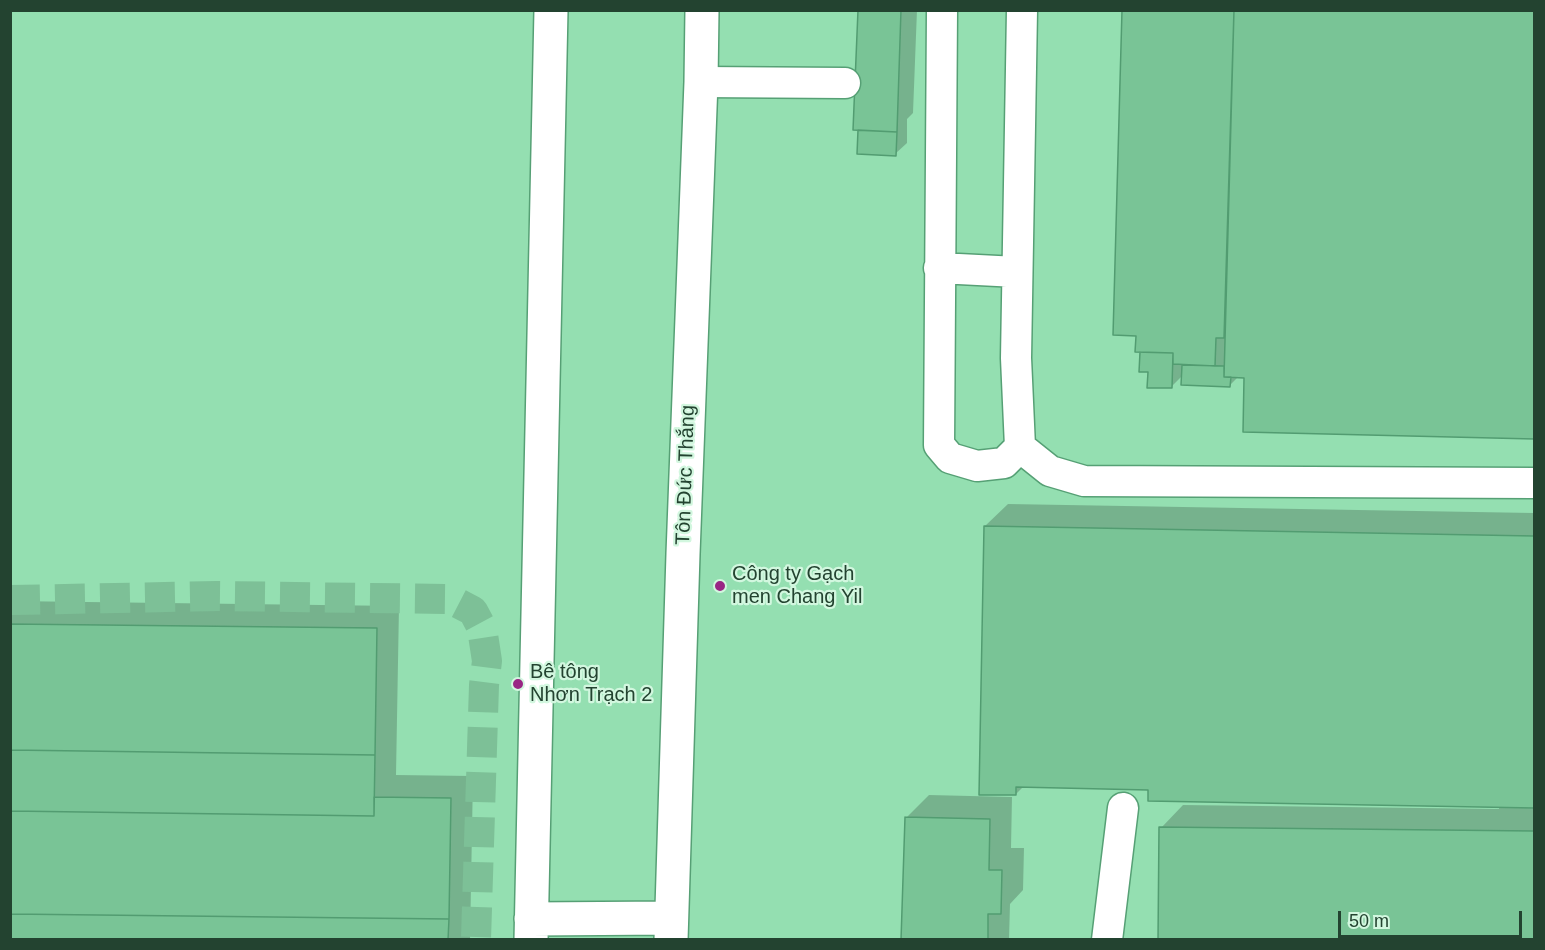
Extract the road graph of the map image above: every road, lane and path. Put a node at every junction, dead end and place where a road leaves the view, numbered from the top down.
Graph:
1 (551, 10) edge
2 (702, 10) edge
3 (942, 10) edge
4 (1022, 10) edge
5 (701, 82) junction
6 (845, 82) dead end
7 (939, 268) junction
8 (1017, 272) junction
9 (1020, 447) junction
10 (1534, 483) edge
11 (1123, 808) dead end
12 (671, 928) edge
13 (531, 929) edge
14 (1107, 939) edge

1 - 13 main road
2 - 5 main road, Tôn Đức Thắng
3 - 7 lane
4 - 8 lane
5 - 6 lane
5 - 12 main road, Tôn Đức Thắng
7 - 8 lane
7 - 9 lane
8 - 9 lane
9 - 10 lane
11 - 14 lane
12 - 13 main road

